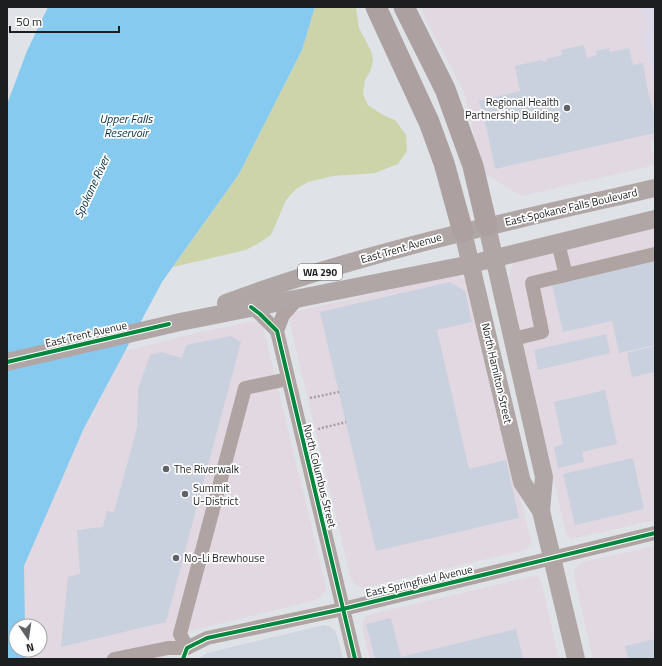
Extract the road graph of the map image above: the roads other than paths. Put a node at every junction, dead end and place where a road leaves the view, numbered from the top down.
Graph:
1 (376, 7) edge
2 (404, 7) edge
3 (655, 188) edge
4 (655, 219) edge
5 (488, 226) junction
6 (463, 232) junction
7 (558, 243) junction
8 (655, 254) edge
9 (495, 258) junction
10 (471, 264) junction
11 (566, 275) junction
12 (298, 298) junction
13 (251, 307) junction
14 (175, 323) junction
15 (277, 331) junction
16 (513, 339) junction
17 (7, 362) edge
18 (288, 378) junction
19 (540, 511) junction
20 (655, 533) edge
21 (552, 559) junction
22 (343, 608) junction
23 (185, 654) edge
24 (114, 659) edge
25 (355, 659) edge
26 (576, 659) edge

1 - 6 highway
2 - 5 highway
3 - 5 main road, East Spokane Falls Boulevard
4 - 7 main road
5 - 6 main road, East Trent Avenue
5 - 9 main road, North Hamilton Street
6 - 10 main road, North Hamilton Street
6 - 14 main road, East Trent Avenue / WA 290
7 - 9 main road
7 - 11 street
8 - 11 street
9 - 10 main road, East Trent Avenue / WA 290
9 - 16 main road, North Hamilton Street
10 - 12 main road, East Trent Avenue / WA 290
10 - 19 main road, North Hamilton Street
11 - 16 street
12 - 13 main road, East Trent Avenue / WA 290
12 - 15 street
13 - 14 main road, East Trent Avenue / WA 290
13 - 15 street
14 - 17 main road, East Trent Avenue / WA 290
15 - 18 street, North Columbus Street
16 - 19 main road, North Hamilton Street
18 - 22 street, North Columbus Street
18 - 23 street
19 - 21 main road, North Hamilton Street
20 - 21 street, East Springfield Avenue
21 - 22 street, East Springfield Avenue
21 - 26 main road, North Hamilton Street
22 - 23 street, East Springfield Avenue
22 - 25 street, North Columbus Street
23 - 24 street

